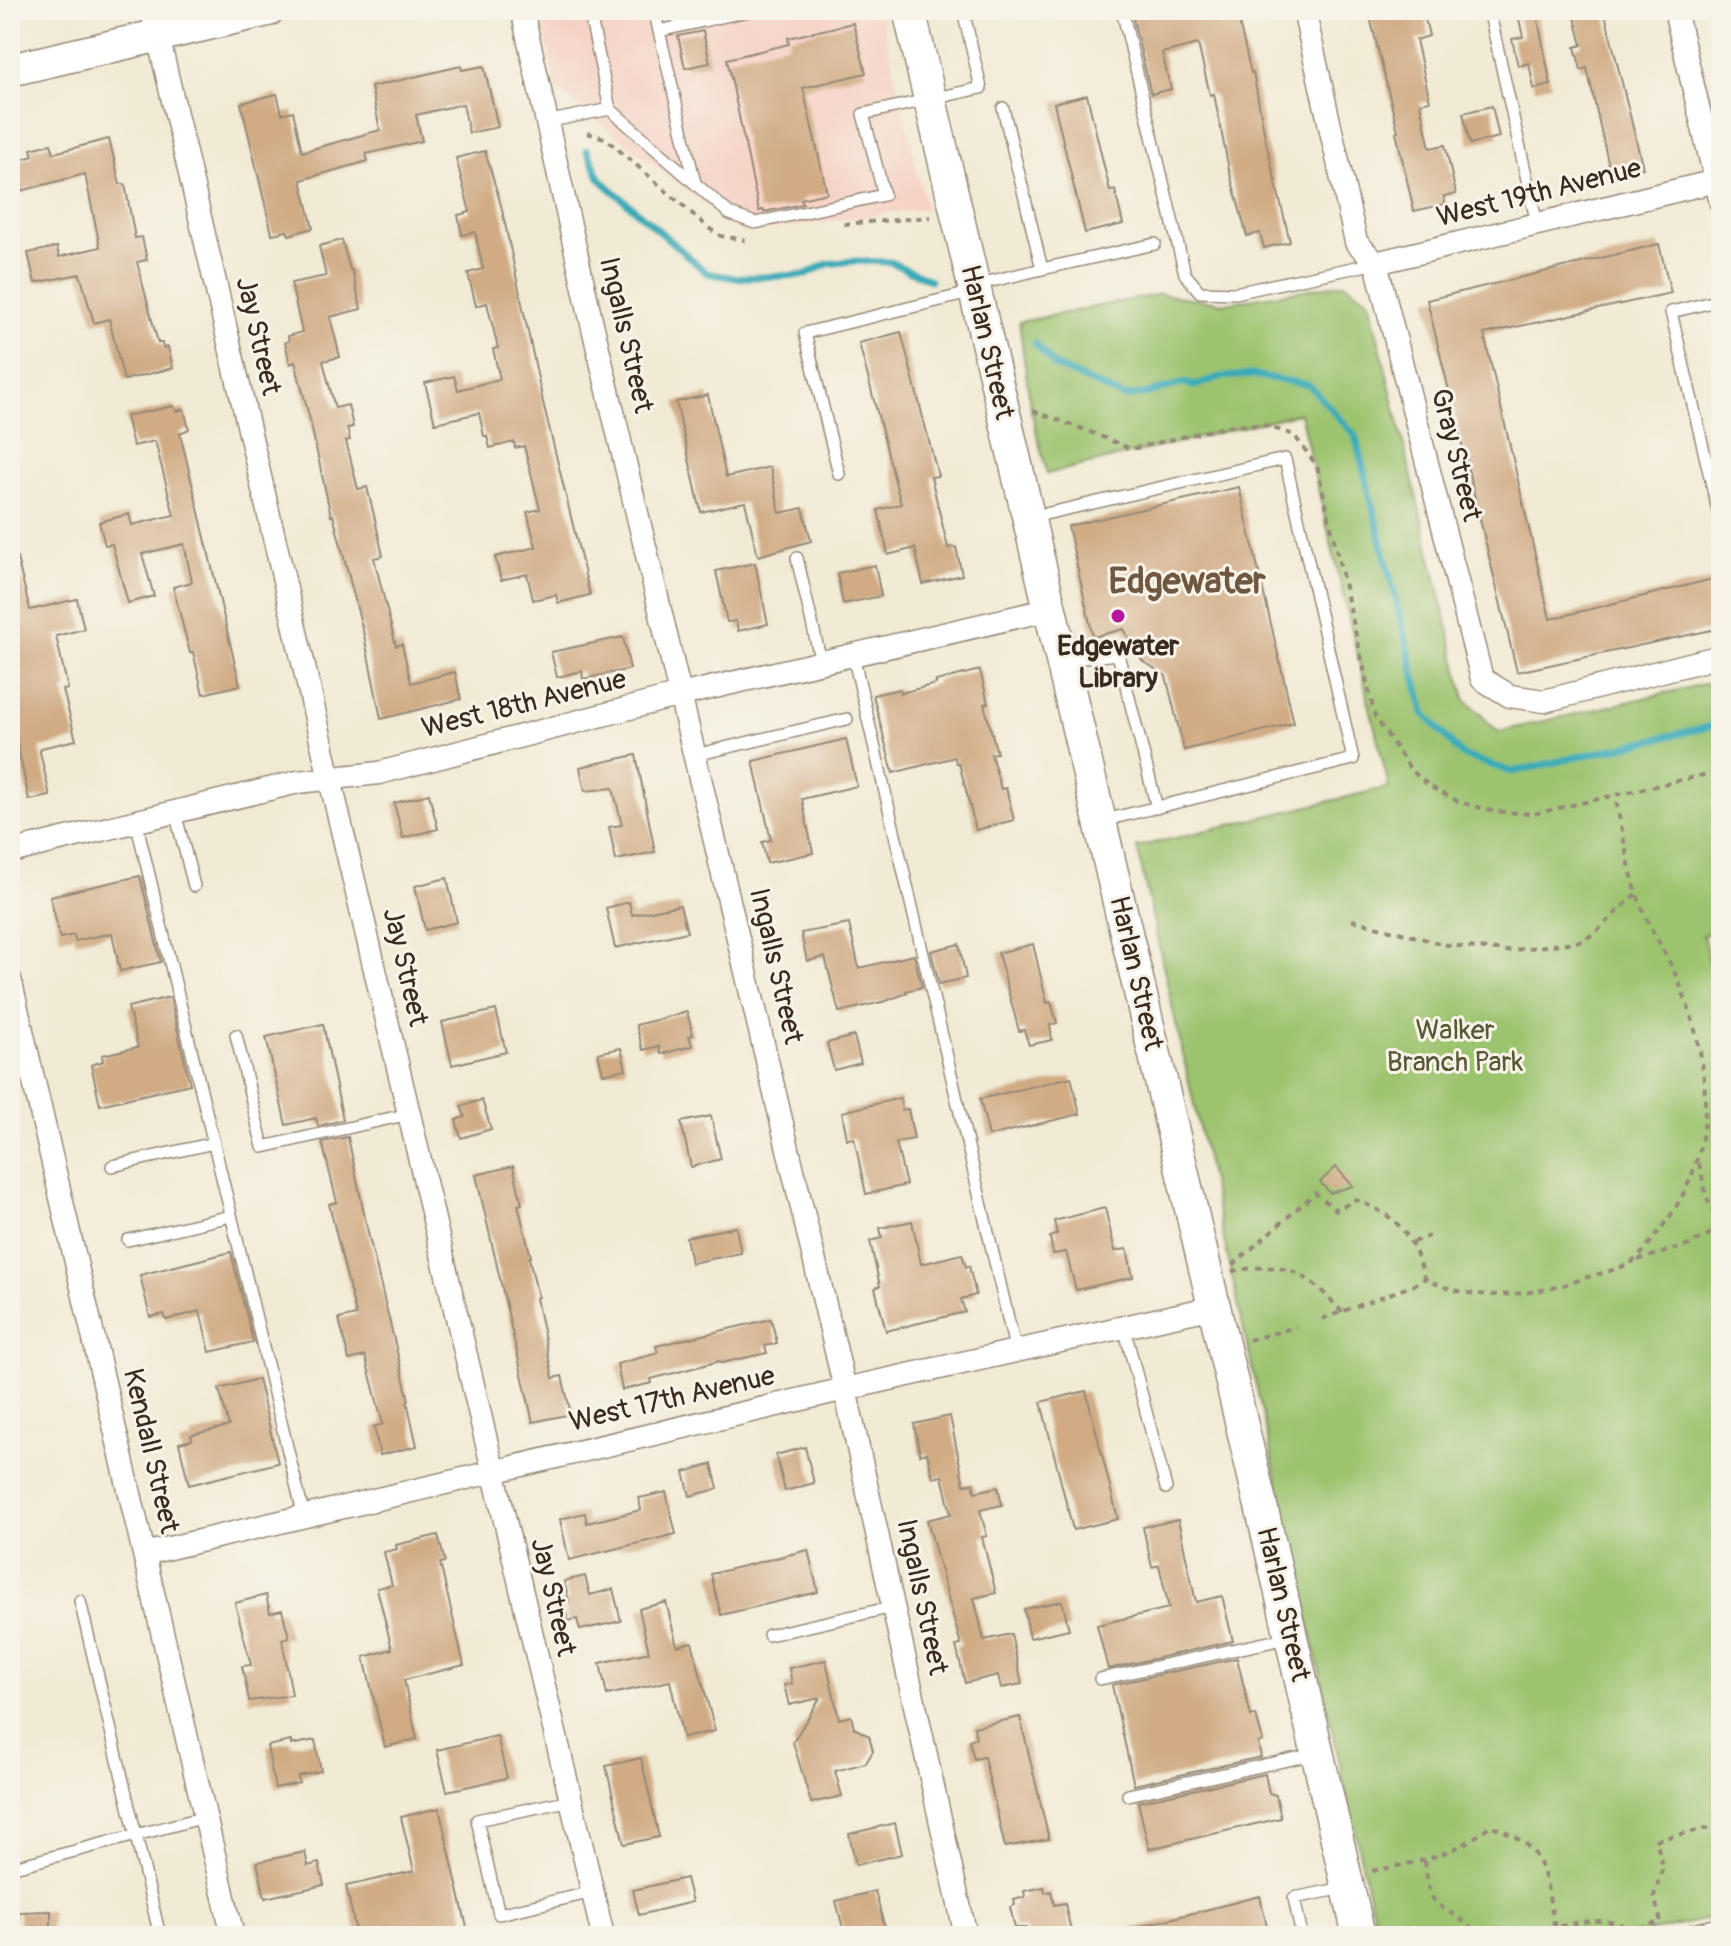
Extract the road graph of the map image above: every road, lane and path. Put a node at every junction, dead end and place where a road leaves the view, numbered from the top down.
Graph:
1 (268, 10) edge
2 (522, 10) edge
3 (589, 10) edge
4 (654, 10) edge
5 (752, 10) edge
6 (909, 10) edge
7 (963, 10) edge
8 (1122, 10) edge
9 (1304, 10) edge
10 (1489, 10) edge
11 (1675, 10) edge
12 (155, 23) edge
13 (659, 31) junction
14 (10, 70) edge
15 (930, 99) junction
16 (1003, 108) dead end
17 (610, 109) junction
18 (546, 122) junction
19 (695, 183) junction
20 (1719, 188) edge
21 (1537, 224) junction
22 (1155, 244) dead end
23 (1376, 263) junction
24 (1042, 269) junction
25 (974, 288) junction
26 (1721, 300) edge
27 (1031, 410) dead end
28 (839, 474) dead end
29 (1029, 518) junction
30 (1721, 523) edge
31 (797, 558) dead end
32 (1051, 609) junction
33 (853, 655) junction
34 (1721, 656) edge
35 (1063, 660) junction
36 (821, 662) junction
37 (680, 695) junction
38 (847, 719) dead end
39 (695, 755) junction
40 (1721, 771) edge
41 (330, 779) junction
42 (1615, 796) junction
43 (1157, 808) junction
44 (175, 812) junction
45 (136, 821) junction
46 (1100, 821) junction
47 (10, 852) edge
48 (194, 886) dead end
49 (1637, 893) junction
50 (1352, 920) dead end
51 (10, 979) edge
52 (236, 1035) dead end
53 (409, 1114) junction
54 (214, 1143) junction
55 (1698, 1161) junction
56 (112, 1166) dead end
57 (231, 1216) junction
58 (1721, 1228) edge
59 (1429, 1236) dead end
60 (128, 1240) dead end
61 (1413, 1242) junction
62 (1635, 1260) junction
63 (1425, 1278) junction
64 (1214, 1307) junction
65 (1342, 1312) junction
66 (1322, 1319) dead end
67 (1124, 1327) junction
68 (1296, 1327) dead end
69 (1242, 1342) dead end
70 (1016, 1352) junction
71 (845, 1389) junction
72 (493, 1473) junction
73 (1166, 1488) dead end
74 (304, 1517) junction
75 (144, 1554) junction
76 (80, 1601) dead end
77 (893, 1607) junction
78 (769, 1635) dead end
79 (1291, 1637) junction
80 (1100, 1679) dead end
81 (1318, 1754) junction
82 (1128, 1795) dead end
83 (571, 1800) junction
84 (205, 1817) junction
85 (1721, 1825) edge
86 (136, 1836) junction
87 (1425, 1861) junction
88 (10, 1868) edge
89 (1358, 1879) junction
90 (593, 1892) junction
91 (1555, 1928) junction
92 (1721, 1929) edge
93 (160, 1936) edge
94 (233, 1936) edge
95 (603, 1936) edge
96 (966, 1936) edge
97 (1302, 1936) edge
98 (1359, 1936) edge
99 (1472, 1936) edge
100 (1525, 1936) edge
101 (1693, 1936) edge

1 - 12 street
2 - 18 street, Ingalls Street
3 - 17 lane
4 - 13 lane
5 - 13 lane
6 - 15 street, Harlan Street
7 - 15 lane
8 - 23 lane
9 - 23 street, Gray Street
10 - 21 lane
11 - 20 street
12 - 14 street
12 - 41 street, Jay Street
13 - 19 lane
15 - 19 lane
15 - 25 street, Harlan Street
16 - 24 lane
17 - 18 lane
17 - 19 lane
18 - 37 street, Ingalls Street
20 - 21 street, West 19th Avenue
21 - 23 street, West 19th Avenue
22 - 24 lane
23 - 34 street, Gray Street
24 - 25 lane
25 - 28 lane
25 - 29 street, Harlan Street
26 - 30 lane
27 - 42 path
29 - 32 street, Harlan Street
29 - 43 lane
31 - 36 lane
32 - 33 street, West 18th Avenue
32 - 35 street, Harlan Street
33 - 36 street, West 18th Avenue
33 - 70 lane
35 - 43 lane
35 - 46 street, Harlan Street
36 - 37 street, West 18th Avenue
37 - 39 street, Ingalls Street
37 - 41 street, West 18th Avenue
38 - 39 lane
39 - 71 street, Ingalls Street
40 - 42 path
41 - 44 street, West 18th Avenue
41 - 53 street, Jay Street
42 - 49 path
43 - 46 lane
44 - 45 street, West 18th Avenue
44 - 48 lane
45 - 47 street, West 18th Avenue
45 - 54 lane
46 - 64 street, Harlan Street
49 - 50 path
49 - 55 path
51 - 75 street, Kendall Street
52 - 53 lane
53 - 72 street, Jay Street
54 - 56 lane
54 - 57 lane
55 - 58 path
55 - 62 path
57 - 60 lane
57 - 74 lane
58 - 62 path
59 - 61 path
61 - 63 path
61 - 65 path
62 - 63 path
63 - 65 path
64 - 67 street, West 17th Avenue
64 - 79 street, Harlan Street
65 - 66 path
67 - 70 street, West 17th Avenue
67 - 73 lane
68 - 69 path
70 - 71 street, West 17th Avenue
71 - 72 street, West 17th Avenue
71 - 77 street, Ingalls Street
72 - 74 street, West 17th Avenue
72 - 83 street, Jay Street
74 - 75 street, West 17th Avenue
75 - 84 street, Kendall Street
76 - 86 lane
77 - 78 lane
77 - 96 street, Ingalls Street
79 - 80 lane
79 - 81 street, Harlan Street
81 - 82 lane
81 - 89 street, Harlan Street
83 - 90 street, Jay Street
83 - 90 lane
84 - 86 lane
84 - 94 street, Kendall Street
85 - 91 path
86 - 88 lane
86 - 93 lane
87 - 89 path
87 - 91 path
87 - 99 path
89 - 97 lane
89 - 98 street, Harlan Street
90 - 95 street, Jay Street
91 - 100 path
92 - 101 street

